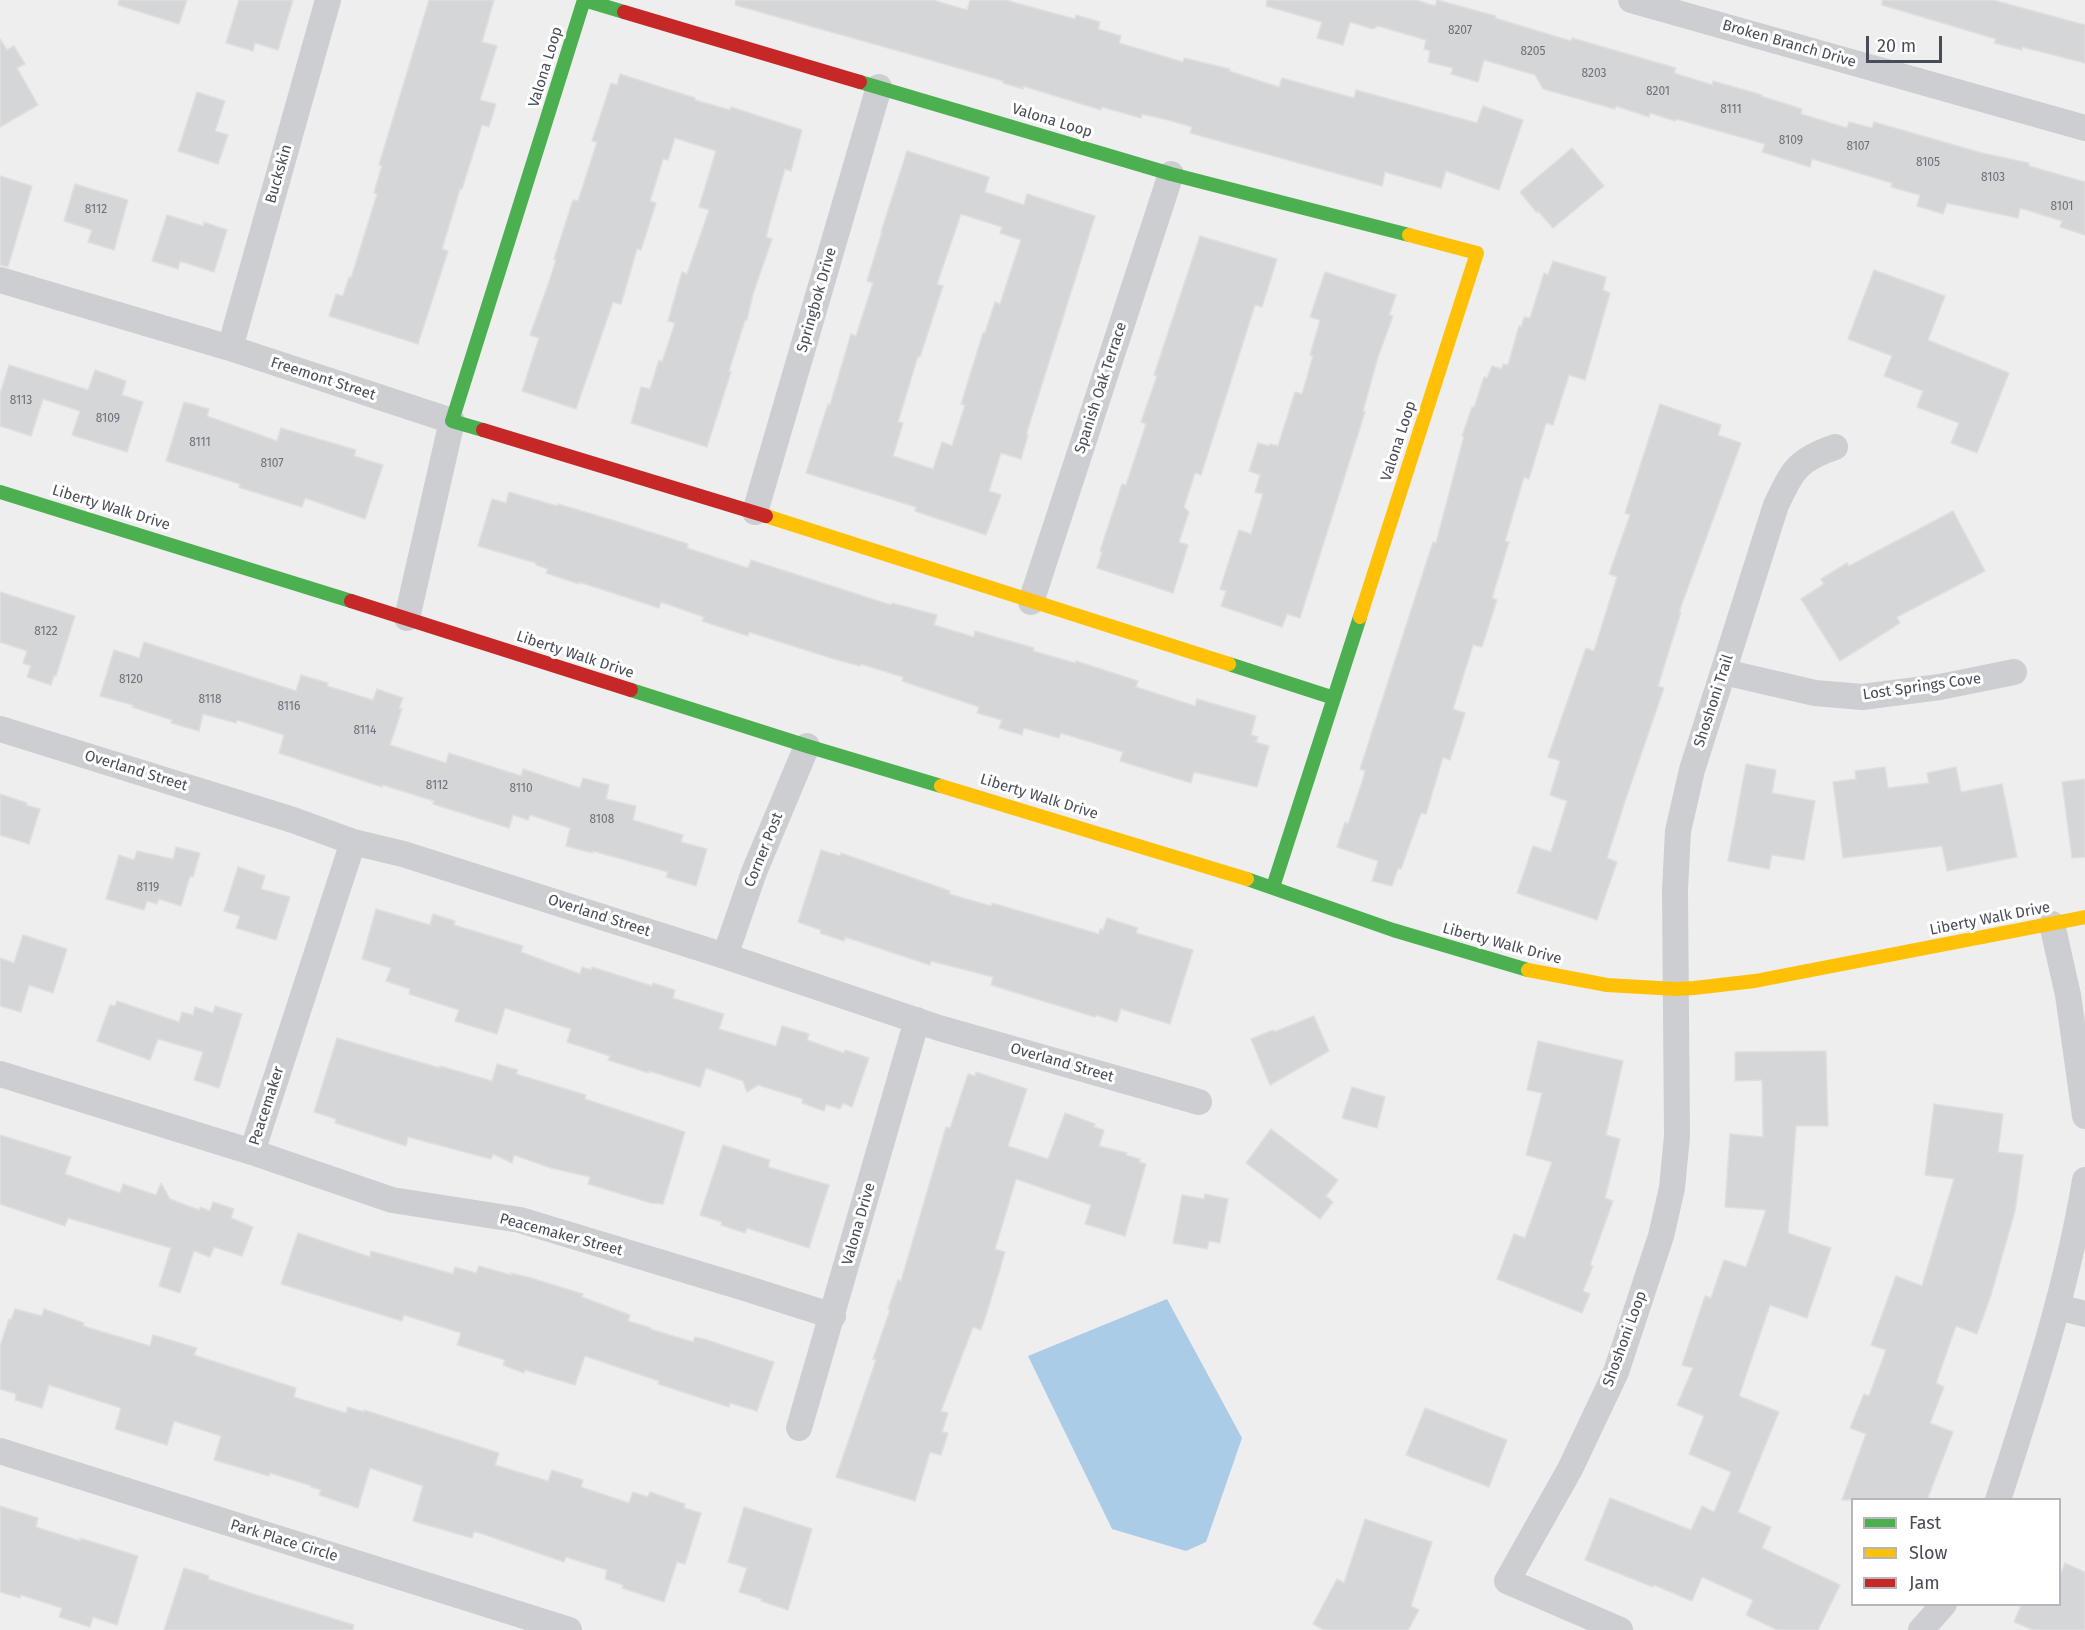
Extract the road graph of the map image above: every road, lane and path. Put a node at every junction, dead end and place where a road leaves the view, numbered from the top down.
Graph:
1 (328, 0) edge
2 (1631, 0) edge
3 (879, 87) junction
4 (2085, 128) edge
5 (1171, 174) junction
6 (0, 280) edge
7 (230, 348) junction
8 (452, 421) junction
9 (1835, 447) dead end
10 (0, 492) edge
11 (755, 512) junction
12 (1031, 602) junction
13 (407, 618) junction
14 (1724, 672) junction
15 (2014, 672) dead end
16 (1334, 698) junction
17 (0, 729) edge
18 (807, 746) junction
19 (353, 842) junction
20 (1273, 887) junction
21 (2085, 917) edge
22 (2052, 924) junction
23 (725, 956) junction
24 (1676, 989) junction
25 (918, 1020) junction
26 (0, 1074) edge
27 (1199, 1102) dead end
28 (2085, 1116) edge
29 (252, 1152) junction
30 (2085, 1180) edge
31 (2057, 1306) junction
32 (2085, 1314) edge
33 (833, 1316) junction
34 (799, 1428) dead end
35 (0, 1451) edge
36 (1999, 1498) edge
37 (1943, 1606) edge
38 (569, 1630) edge
39 (1620, 1630) edge
40 (1921, 1630) edge

1 - 7 street, Buckskin
2 - 4 street, Broken Branch Drive
3 - 5 street, Valona Loop
3 - 8 street, Valona Loop
3 - 11 street, Springbok Drive
5 - 12 street, Spanish Oak Terrace
5 - 16 street, Valona Loop
6 - 7 street, Freemont Street
7 - 8 street, Freemont Street
8 - 11 street
8 - 13 street
9 - 14 street, Shoshoni Trail
10 - 13 street, Liberty Walk Drive
11 - 12 street
12 - 16 street
13 - 18 street, Liberty Walk Drive
14 - 15 street, Lost Springs Cove
14 - 24 street, Shoshoni Trail
16 - 20 street, Valona Loop
17 - 19 street, Overland Street
18 - 20 street, Liberty Walk Drive
18 - 23 street, Corner Post
19 - 23 street, Overland Street
19 - 29 street, Peacemaker
20 - 24 street, Liberty Walk Drive
21 - 22 street, Liberty Walk Drive
22 - 24 street, Liberty Walk Drive
22 - 28 street
23 - 25 street, Overland Street
24 - 39 street, Shoshoni Loop
25 - 27 street, Overland Street
25 - 33 street, Valona Drive
26 - 29 street, Peacemaker
29 - 33 street, Peacemaker Street
30 - 31 street
31 - 32 street
31 - 36 street
33 - 34 street, Valona Drive
35 - 38 street, Park Place Circle
37 - 40 street

